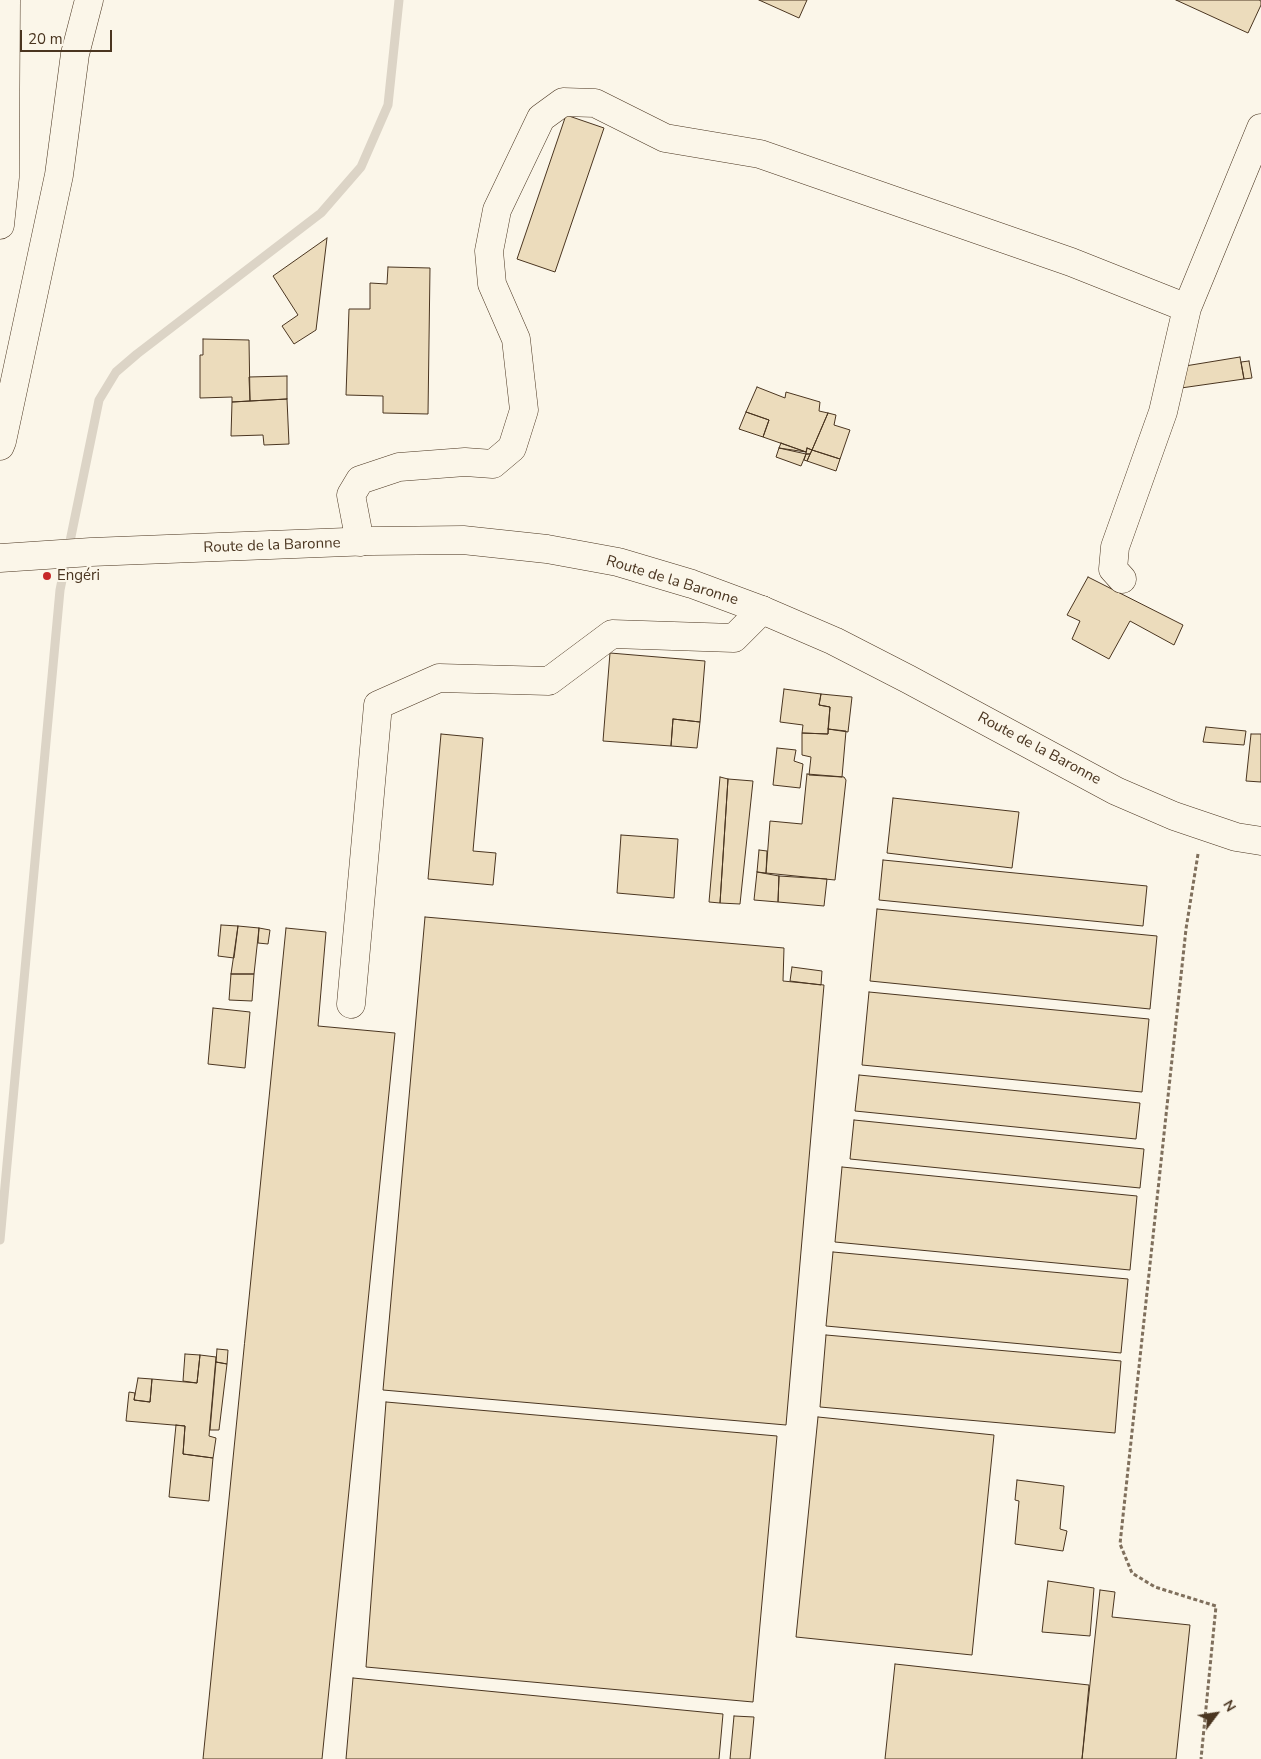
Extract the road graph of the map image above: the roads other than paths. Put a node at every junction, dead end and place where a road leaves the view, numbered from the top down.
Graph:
1 (6, 0) edge
2 (89, 0) edge
3 (1261, 128) edge
4 (0, 225) edge
5 (1187, 308) junction
6 (0, 446) edge
7 (360, 542) junction
8 (0, 558) edge
9 (1122, 579) dead end
10 (762, 610) junction
11 (1261, 841) edge
12 (351, 1004) dead end

1 - 4 main road
2 - 6 main road
3 - 5 main road
5 - 7 main road
5 - 9 main road
7 - 8 main road, Route de la Baronne
7 - 10 main road, Route de la Baronne
10 - 11 main road, Route de la Baronne
10 - 12 main road

